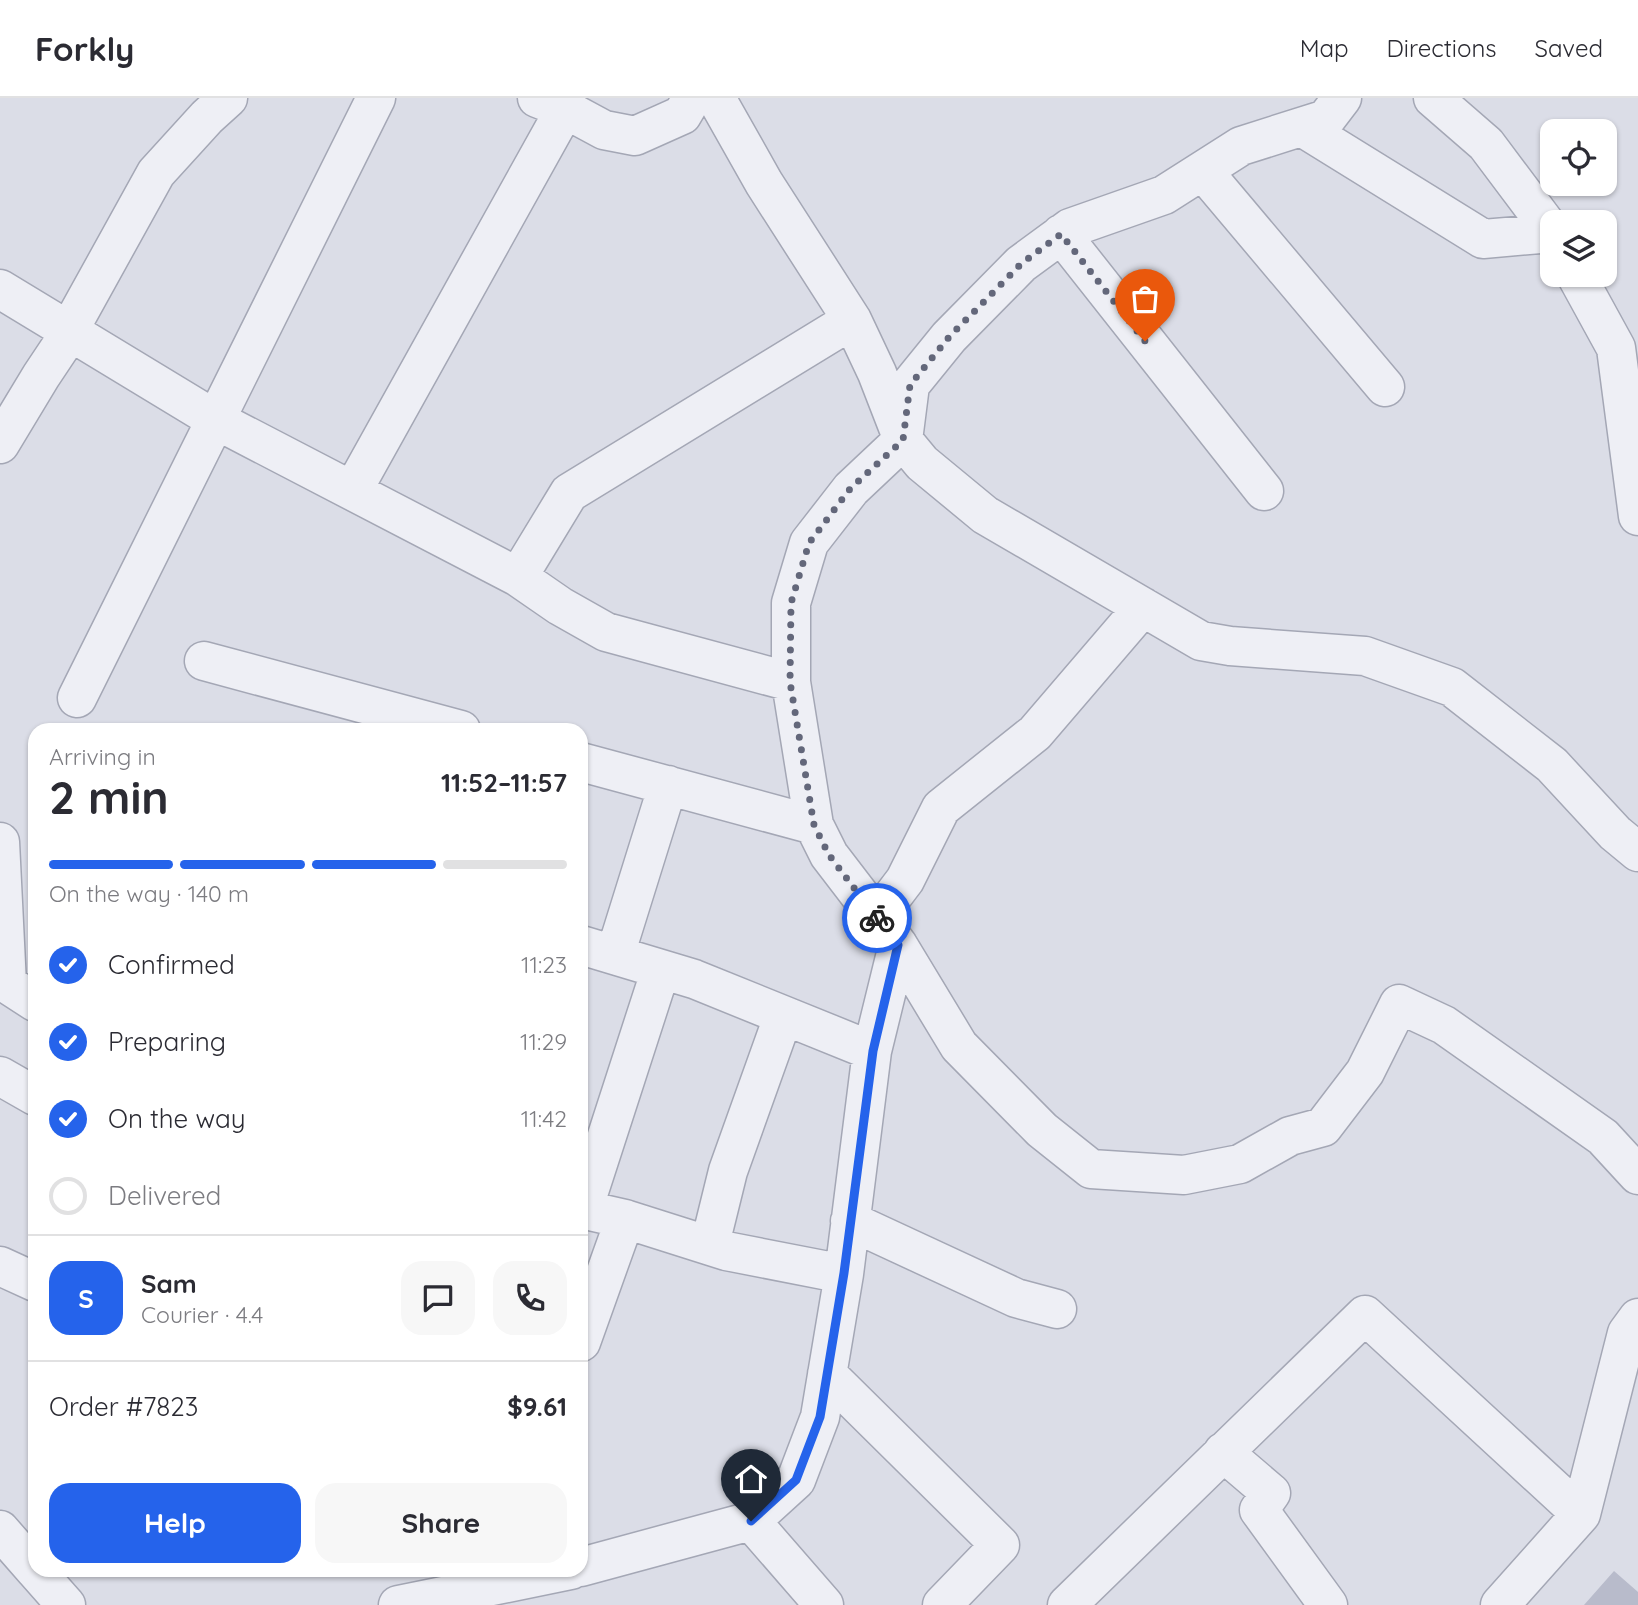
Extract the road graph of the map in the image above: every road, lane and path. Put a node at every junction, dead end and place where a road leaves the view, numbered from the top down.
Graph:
1 (228, 98) edge
2 (376, 98) edge
3 (716, 98) edge
4 (1342, 98) edge
5 (1433, 98) edge
6 (551, 104) edge
7 (681, 104) edge
8 (1302, 127) junction
9 (1203, 171) junction
10 (1540, 217) edge
11 (1061, 234) junction
12 (1540, 234) edge
13 (1583, 287) edge
14 (0, 289) edge
15 (852, 320) junction
16 (71, 331) junction
17 (1629, 369) edge
18 (1385, 387) dead end
19 (216, 420) junction
20 (903, 440) junction
21 (0, 444) edge
22 (353, 490) junction
23 (1264, 491) dead end
24 (1638, 516) edge
25 (519, 577) junction
26 (1143, 607) junction
27 (204, 661) dead end
28 (790, 682) junction
29 (77, 698) dead end
30 (435, 723) edge
31 (588, 764) edge
32 (668, 785) junction
33 (814, 825) junction
34 (0, 842) edge
35 (1638, 852) edge
36 (887, 931) junction
37 (598, 950) edge
38 (661, 969) junction
39 (28, 998) edge
40 (783, 1017) junction
41 (873, 1051) junction
42 (0, 1076) edge
43 (28, 1092) edge
44 (1638, 1175) edge
45 (588, 1191) edge
46 (588, 1210) edge
47 (625, 1219) junction
48 (850, 1222) junction
49 (710, 1244) junction
50 (0, 1266) edge
51 (844, 1273) junction
52 (28, 1279) edge
53 (1057, 1309) dead end
54 (1638, 1318) edge
55 (588, 1322) edge
56 (827, 1374) junction
57 (1223, 1452) junction
58 (1581, 1514) junction
59 (751, 1521) junction
60 (0, 1530) edge
61 (28, 1562) edge
62 (588, 1564) edge
63 (41, 1577) edge
64 (514, 1577) edge
65 (414, 1591) edge
66 (66, 1605) edge
67 (824, 1605) edge
68 (942, 1605) edge
69 (1067, 1605) edge
70 (1328, 1605) edge
71 (1500, 1605) edge

1 - 16 street
2 - 19 street
3 - 15 street
4 - 8 street
5 - 10 street
6 - 7 street
6 - 22 street
8 - 9 street
8 - 12 street
9 - 11 street
9 - 18 street
11 - 20 street
11 - 23 street
13 - 17 street
14 - 16 street
15 - 20 street
15 - 25 street
16 - 19 street
16 - 21 street
17 - 24 street
19 - 22 street
19 - 29 street
20 - 26 street
20 - 28 street
22 - 25 street
25 - 28 street
26 - 35 street
26 - 36 street
27 - 30 street
28 - 33 street
31 - 32 street
32 - 33 street
32 - 37 street
33 - 36 street
34 - 39 street
36 - 41 street
36 - 44 street
37 - 38 street
38 - 40 street
38 - 45 street
40 - 41 street
40 - 49 street
41 - 48 street
42 - 43 street
46 - 47 street
47 - 49 street
47 - 55 street
48 - 51 street
48 - 53 street
49 - 51 street
50 - 52 street
51 - 56 street
54 - 58 street
56 - 59 street
56 - 68 street
57 - 58 street
57 - 69 street
57 - 70 street
58 - 71 street
59 - 62 street
59 - 67 street
60 - 61 street
63 - 66 street
64 - 65 street

